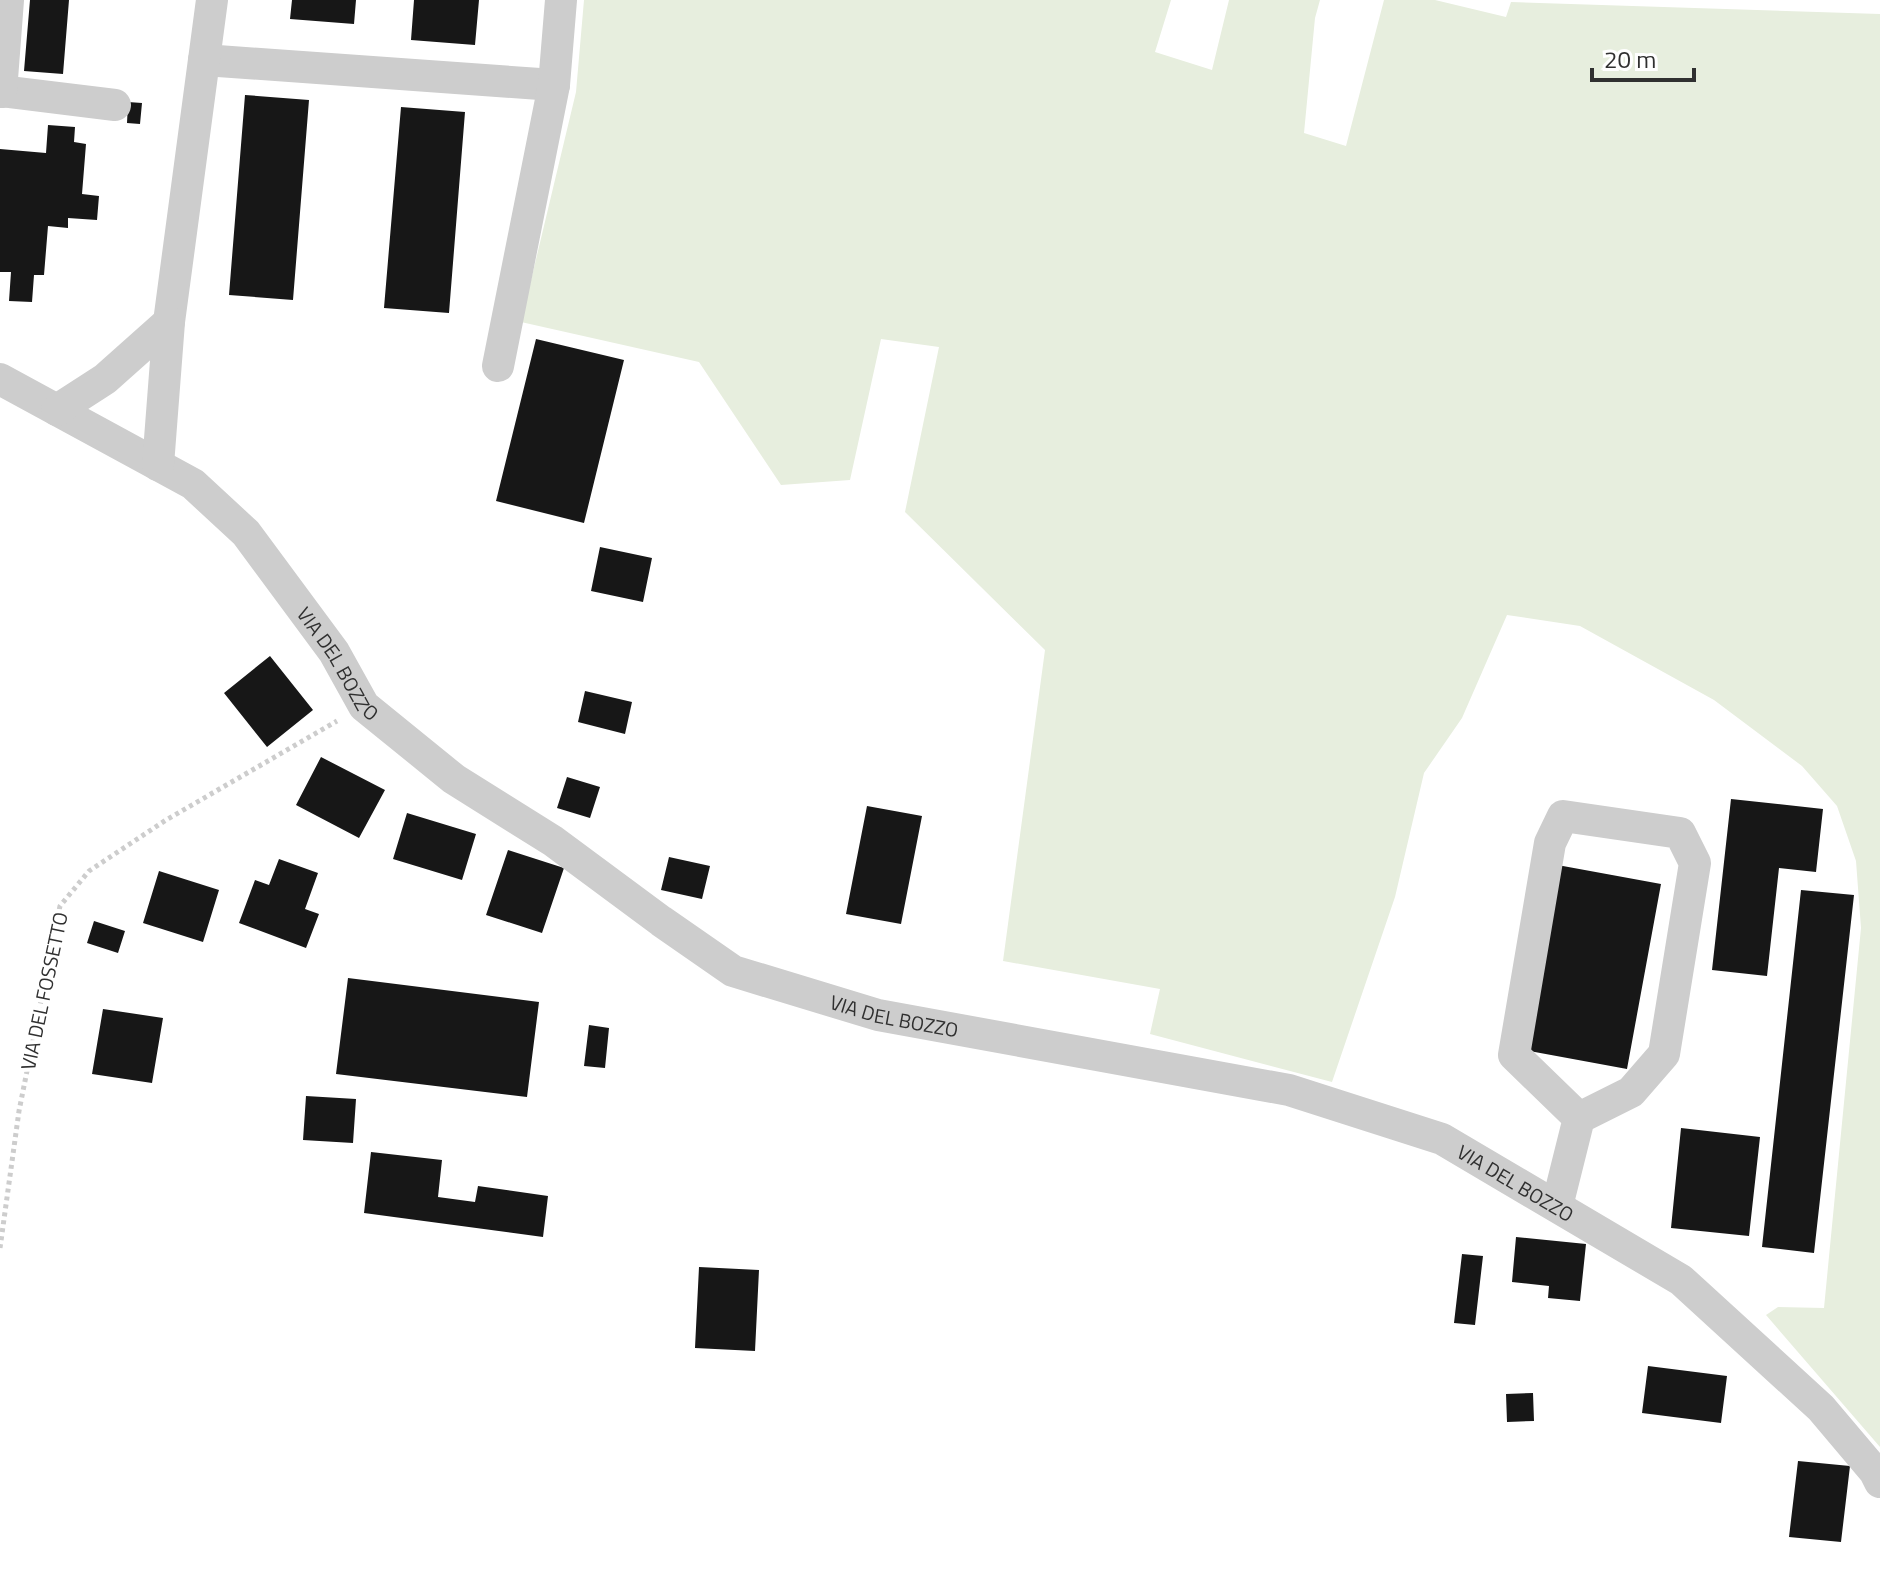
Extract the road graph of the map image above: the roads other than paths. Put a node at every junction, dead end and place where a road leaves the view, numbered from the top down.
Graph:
1 (8, 0) edge
2 (212, 0) edge
3 (561, 0) edge
4 (204, 60) junction
5 (554, 85) junction
6 (1, 92) edge
7 (115, 105) dead end
8 (169, 322) junction
9 (498, 366) dead end
10 (0, 379) edge
11 (57, 410) junction
12 (158, 465) junction
13 (1579, 1118) junction
14 (1557, 1206) junction
15 (1880, 1482) edge

1 - 6 street
2 - 4 street
3 - 5 street
4 - 5 street
4 - 8 street
5 - 9 street
6 - 7 street
8 - 11 street
8 - 12 street
10 - 11 street, VIA DEL BOZZO
11 - 12 street, VIA DEL BOZZO
12 - 14 street, VIA DEL BOZZO
13 - 13 street
13 - 14 street
14 - 15 street, VIA DEL BOZZO

